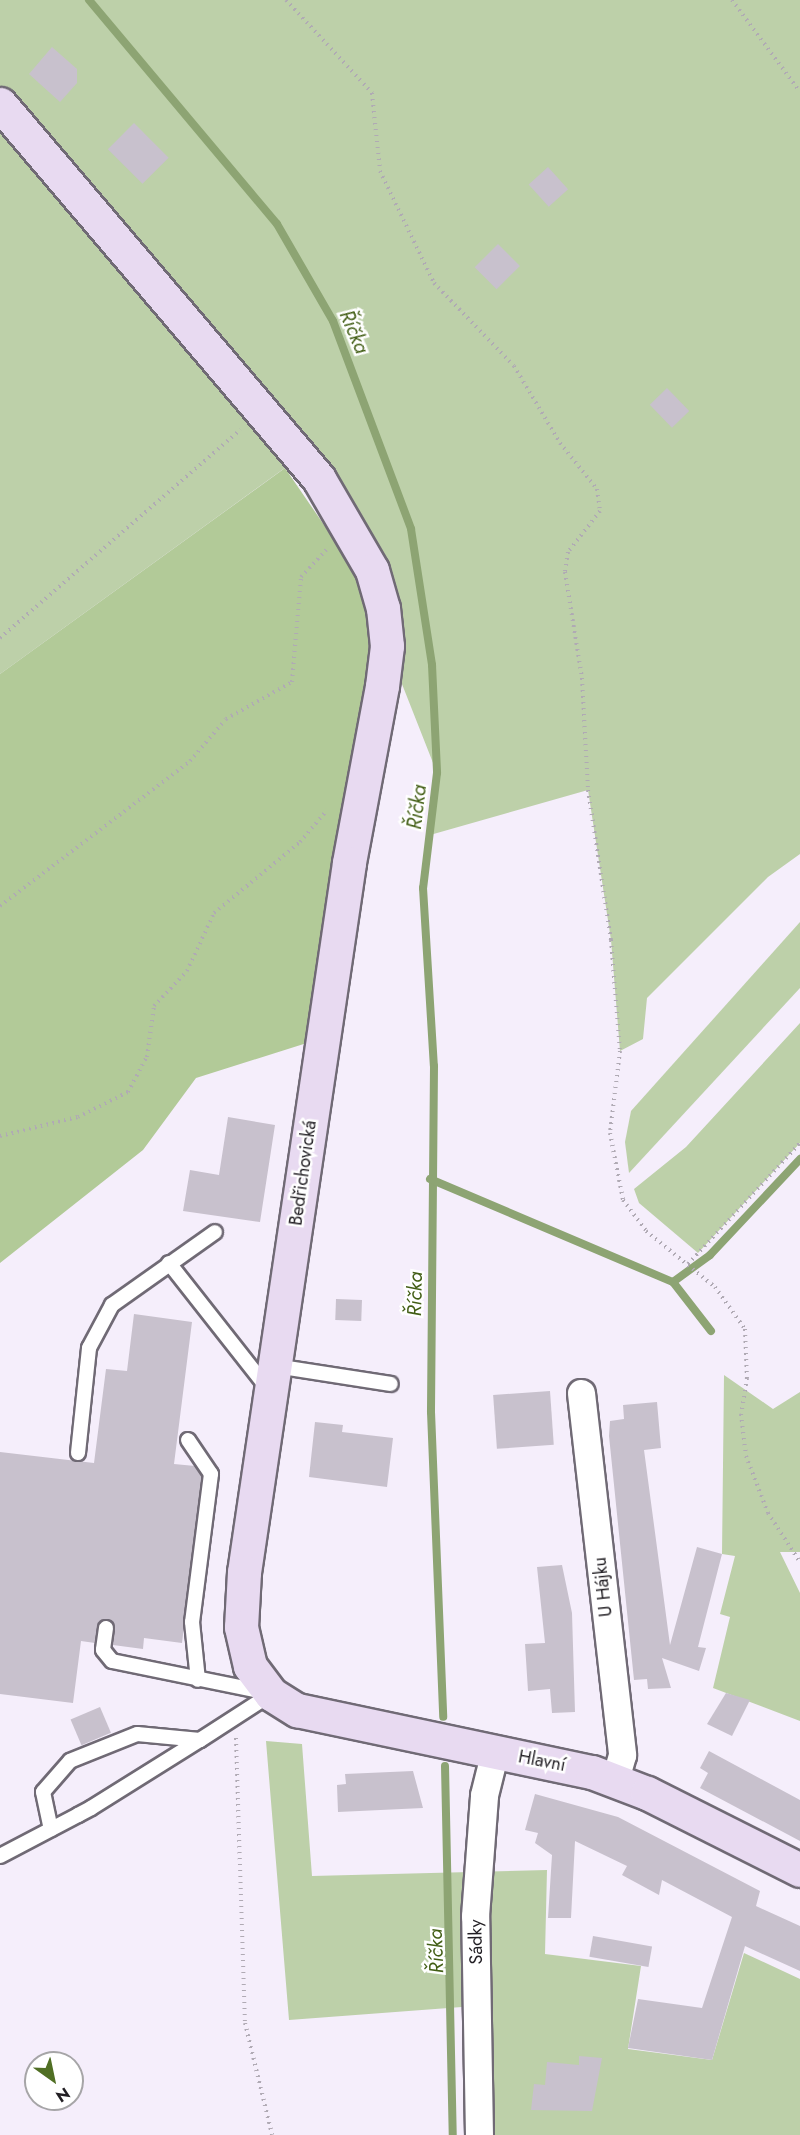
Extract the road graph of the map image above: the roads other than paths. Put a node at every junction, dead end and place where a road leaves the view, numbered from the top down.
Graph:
1 (0, 104) edge
2 (215, 1233) dead end
3 (170, 1263) junction
4 (273, 1379) junction
5 (391, 1384) dead end
6 (581, 1393) dead end
7 (188, 1440) dead end
8 (78, 1453) dead end
9 (106, 1628) dead end
10 (198, 1680) junction
11 (271, 1694) junction
12 (200, 1740) junction
13 (495, 1751) junction
14 (615, 1780) junction
15 (51, 1829) junction
16 (0, 1856) edge
17 (800, 1870) edge
18 (479, 2135) edge

1 - 4 street, Bedřichovická
2 - 3 lane
3 - 4 lane
3 - 8 lane
4 - 5 lane
4 - 11 street, Bedřichovická
6 - 14 street, U Hájku
7 - 10 lane
9 - 10 lane
10 - 11 lane
11 - 12 lane
11 - 13 street, Hlavní
12 - 15 lane
12 - 15 lane
13 - 14 street, Hlavní
13 - 18 street, Sádky
14 - 17 street, Hlavní
15 - 16 lane

